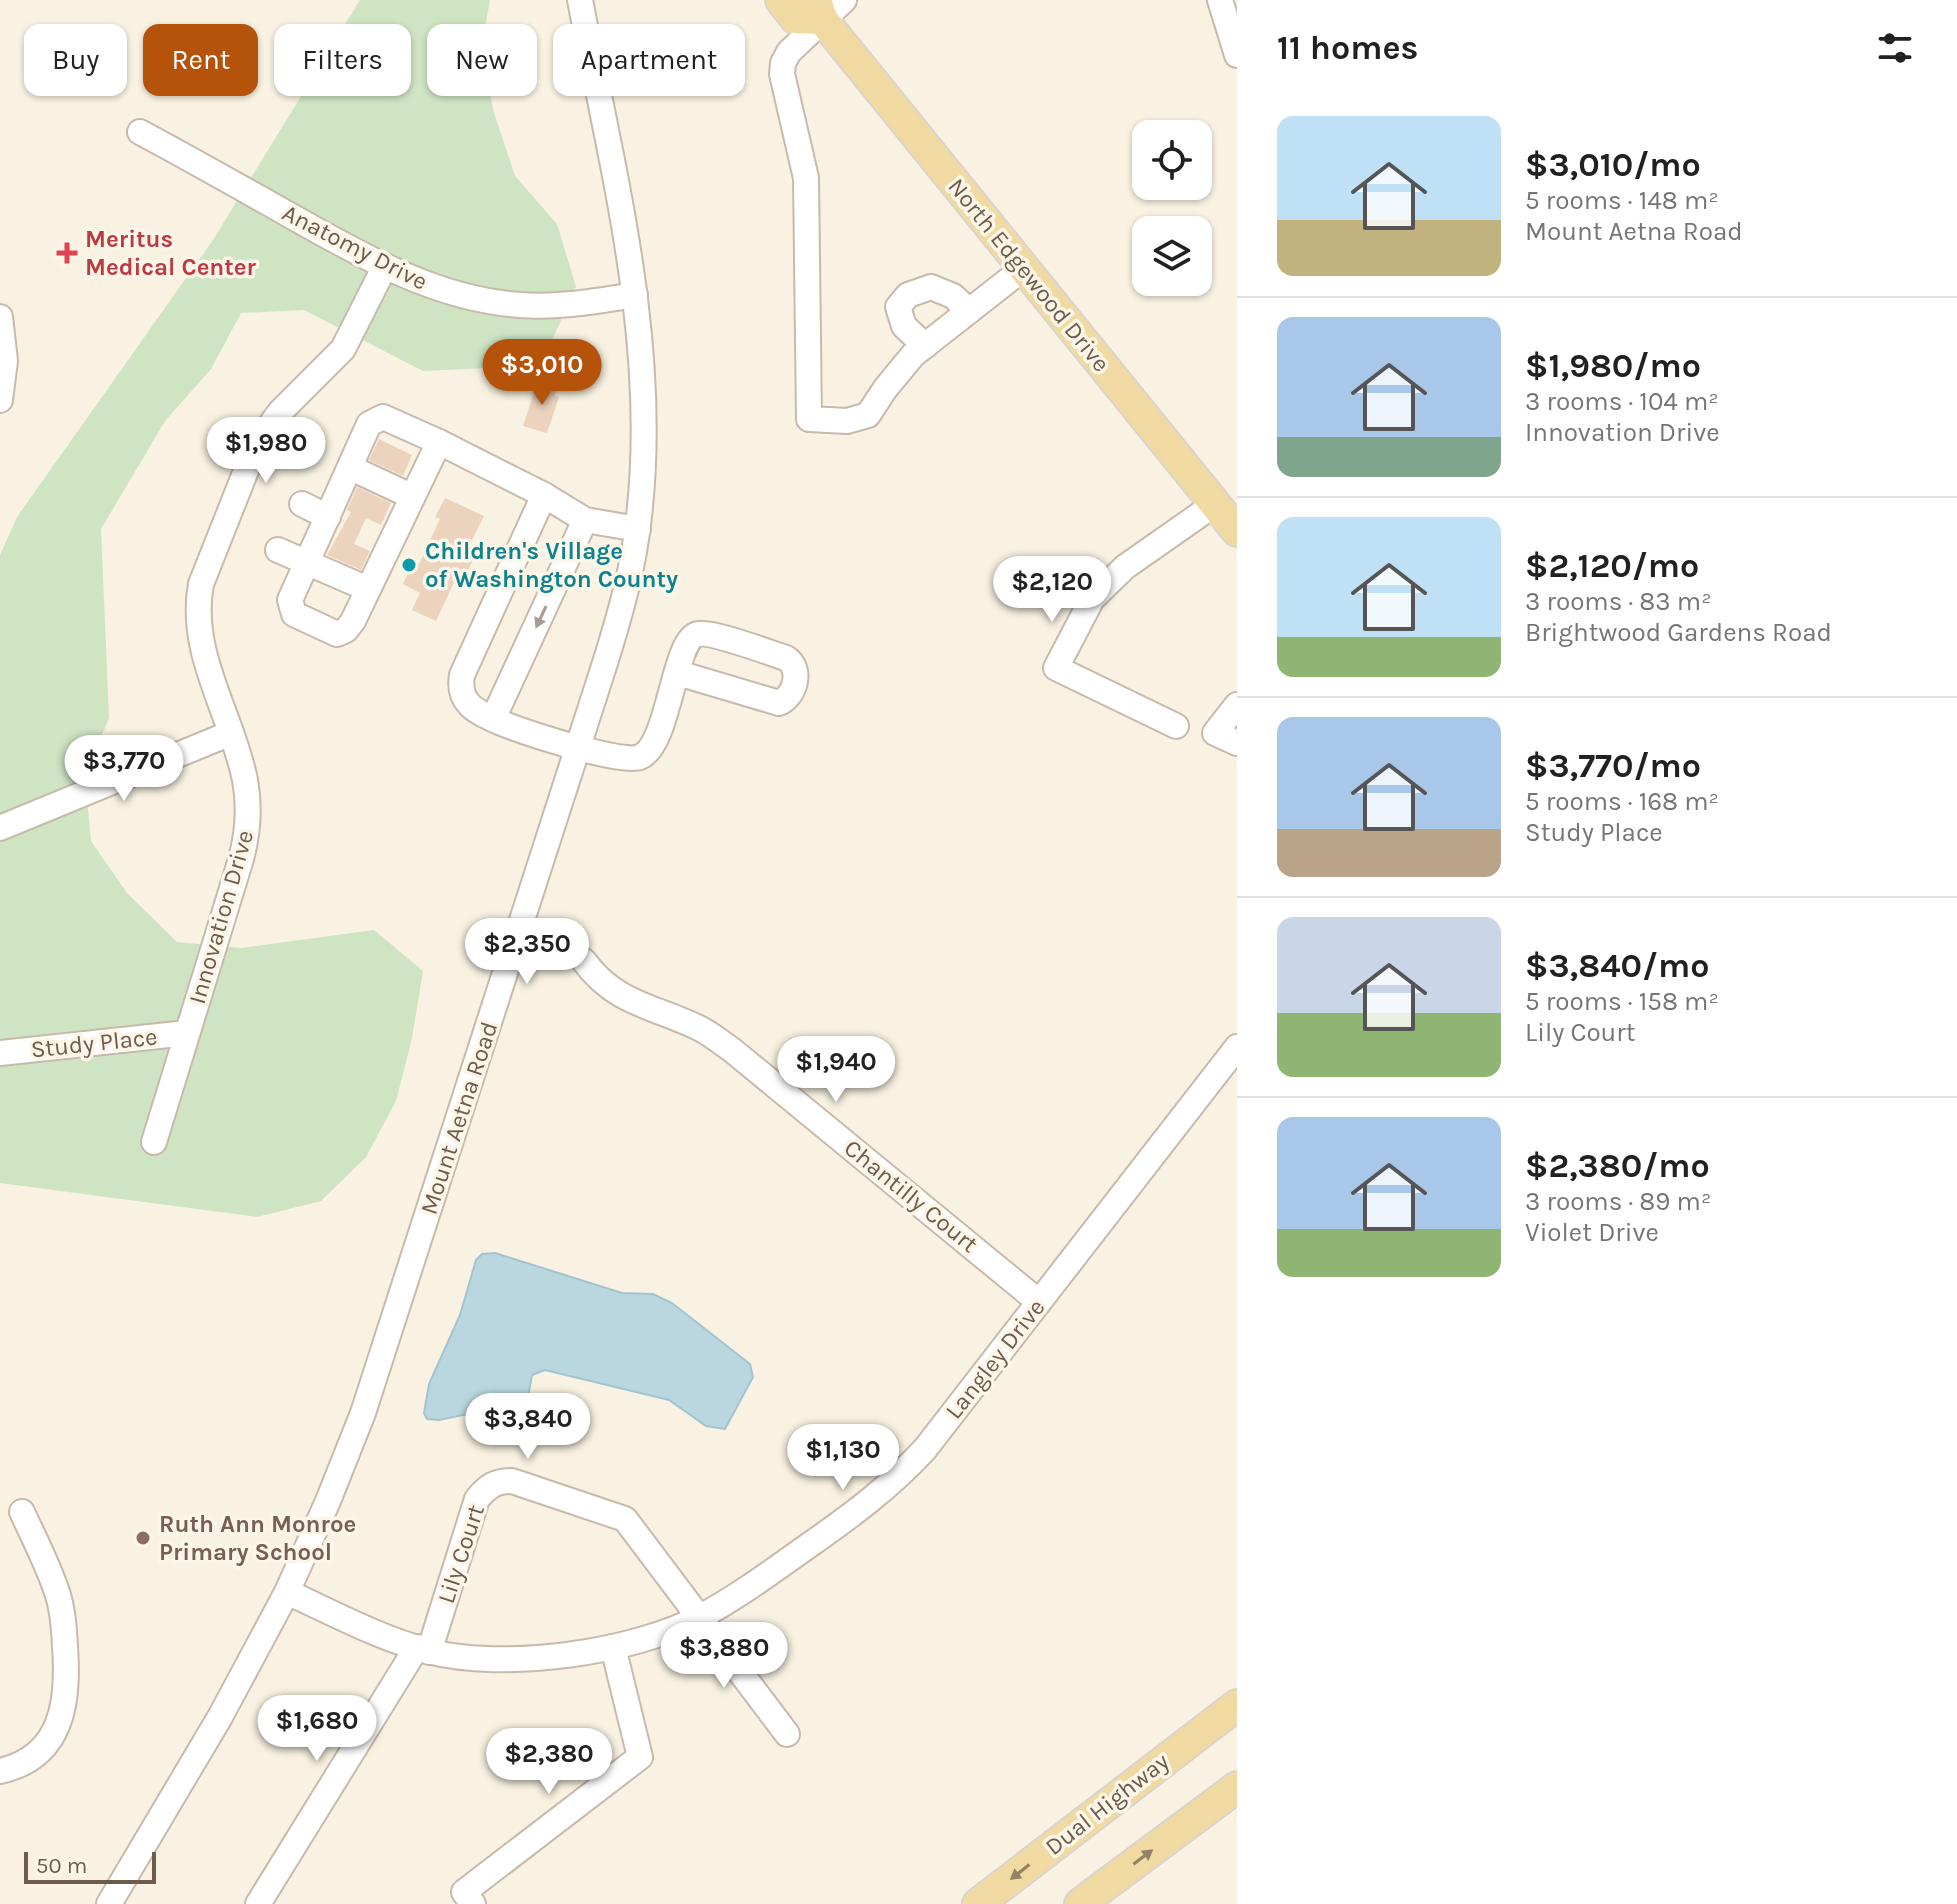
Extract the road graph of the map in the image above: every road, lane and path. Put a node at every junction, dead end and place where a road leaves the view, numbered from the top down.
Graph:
1 (580, 0) edge
2 (781, 0) edge
3 (1220, 0) edge
4 (827, 6) edge
5 (1237, 55) edge
6 (140, 132) dead end
7 (384, 268) junction
8 (1024, 268) junction
9 (635, 295) junction
10 (969, 311) junction
11 (0, 317) edge
12 (925, 346) junction
13 (0, 400) edge
14 (439, 442) junction
15 (351, 468) junction
16 (544, 495) junction
17 (411, 496) junction
18 (302, 504) dead end
19 (1215, 504) junction
20 (328, 517) junction
21 (585, 520) junction
22 (638, 529) junction
23 (1237, 531) edge
24 (278, 550) dead end
25 (308, 563) junction
26 (368, 589) junction
27 (678, 673) dead end
28 (1237, 705) edge
29 (493, 719) junction
30 (1176, 726) dead end
31 (231, 733) junction
32 (1237, 743) edge
33 (578, 747) junction
34 (0, 828) edge
35 (584, 961) dead end
36 (187, 1033) junction
37 (1237, 1047) edge
38 (0, 1053) edge
39 (154, 1142) dead end
40 (1039, 1302) junction
41 (22, 1512) dead end
42 (287, 1592) junction
43 (700, 1617) junction
44 (613, 1647) junction
45 (423, 1649) junction
46 (1237, 1705) edge
47 (787, 1734) dead end
48 (0, 1771) edge
49 (1237, 1787) edge
50 (109, 1904) edge
51 (258, 1904) edge
52 (473, 1904) edge
53 (978, 1904) edge
54 (1080, 1904) edge

1 - 9 street, Mount Aetna Road
2 - 4 main road
3 - 5 street
4 - 8 main road, North Edgewood Drive
4 - 12 street
6 - 7 street, Anatomy Drive
7 - 9 street, Anatomy Drive
7 - 31 street, Innovation Drive
8 - 10 street
8 - 19 main road, North Edgewood Drive
9 - 22 street, Mount Aetna Road
10 - 12 street
10 - 12 street
11 - 13 street
14 - 15 street
14 - 16 street
14 - 17 street
15 - 17 street
15 - 20 street
16 - 21 street
16 - 29 street
17 - 26 street
18 - 20 street
19 - 23 main road, North Edgewood Drive
19 - 30 street
20 - 25 street
21 - 22 street
21 -> 29 street
22 - 33 street, Mount Aetna Road
24 - 25 street
25 - 26 street
25 - 26 street
27 - 33 street
28 - 32 street
29 - 33 street
31 - 34 street
31 - 36 street, Innovation Drive
33 - 42 street, Mount Aetna Road
35 - 40 street, Chantilly Court
36 - 38 street, Study Place
36 - 39 street, Innovation Drive
37 - 40 street, Langley Drive
40 - 43 street, Langley Drive
41 - 48 street
42 - 45 street, Langley Drive
42 - 50 street, Mount Aetna Road
43 - 44 street, Langley Drive
43 - 45 street, Lily Court
43 - 47 street
44 - 45 street, Langley Drive
44 - 52 street
45 - 51 street
46 -> 53 main road, Dual Highway
54 -> 49 main road

